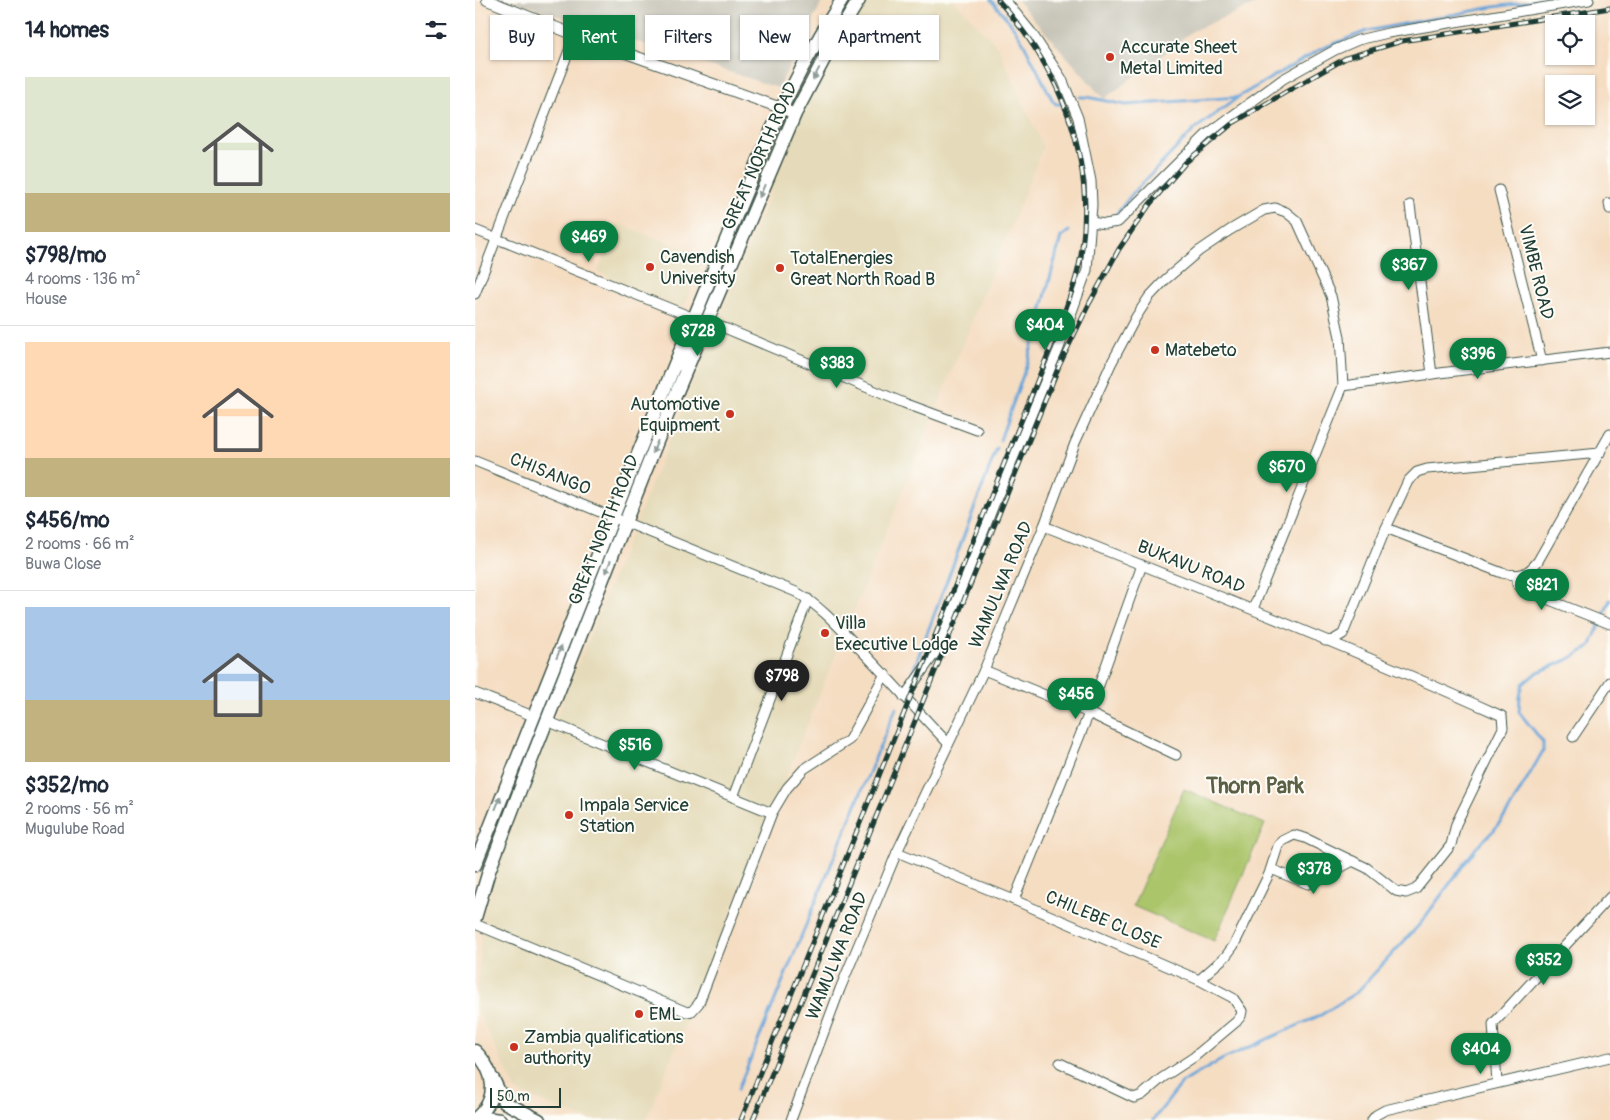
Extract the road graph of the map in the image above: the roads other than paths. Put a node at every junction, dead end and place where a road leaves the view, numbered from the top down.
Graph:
1 (487, 0) edge
2 (842, 0) edge
3 (859, 0) edge
4 (1005, 0) edge
5 (1589, 0) edge
6 (563, 30) edge
7 (635, 56) edge
8 (565, 60) edge
9 (781, 108) junction
10 (795, 114) junction
11 (1499, 190) dead end
12 (1410, 205) dead end
13 (1091, 222) junction
14 (475, 230) edge
15 (497, 239) junction
16 (475, 294) edge
17 (694, 318) junction
18 (707, 322) junction
19 (1610, 352) edge
20 (1542, 361) junction
21 (672, 372) junction
22 (1431, 374) junction
23 (1343, 386) junction
24 (977, 430) dead end
25 (1610, 434) edge
26 (1600, 454) junction
27 (475, 461) edge
28 (613, 516) junction
29 (626, 522) junction
30 (1044, 526) junction
31 (1387, 528) junction
32 (1142, 565) junction
33 (1517, 575) junction
34 (808, 599) junction
35 (1253, 609) junction
36 (1605, 623) edge
37 (1325, 641) junction
38 (984, 670) junction
39 (885, 674) junction
40 (1610, 682) edge
41 (475, 693) edge
42 (904, 697) junction
43 (1089, 713) junction
44 (533, 716) junction
45 (547, 720) junction
46 (1573, 737) dead end
47 (948, 743) junction
48 (1176, 755) dead end
49 (733, 797) junction
50 (773, 813) junction
51 (897, 852) junction
52 (1353, 861) junction
53 (475, 865) edge
54 (1271, 869) junction
55 (1610, 897) edge
56 (1014, 900) junction
57 (475, 918) edge
58 (475, 924) edge
59 (1199, 980) junction
60 (475, 1051) edge
61 (1610, 1057) edge
62 (1060, 1063) dead end
63 (489, 1070) junction
64 (1497, 1083) junction
65 (476, 1118) edge
66 (500, 1120) edge
67 (539, 1120) edge
68 (791, 1120) edge
69 (1372, 1120) edge

1 - 6 street
2 - 9 main road, GREAT NORTH ROAD
3 -> 10 main road, GREAT NORTH ROAD
4 - 13 street
5 - 13 street
7 - 9 street
8 - 15 street
9 - 10 street
9 - 17 main road, GREAT NORTH ROAD
10 -> 18 main road, GREAT NORTH ROAD
11 - 20 street, VIMBE ROAD
12 - 22 street
13 - 42 street
14 - 15 street
15 - 16 street
15 - 17 street
17 - 21 main road, GREAT NORTH ROAD
18 - 21 street
18 - 24 street
18 -> 29 main road, GREAT NORTH ROAD
19 - 20 street
20 - 22 street
21 - 28 main road, GREAT NORTH ROAD
22 - 23 street
23 - 30 street, WAMULWA ROAD
23 - 35 street
25 - 26 street
26 - 31 street
26 - 33 street
27 - 28 street, CHISANGO
28 - 29 street, CHISANGO
44 -> 28 main road, GREAT NORTH ROAD
29 - 34 street, CHISANGO
29 -> 45 main road, GREAT NORTH ROAD
30 - 32 street, BUKAVU ROAD
30 - 38 street, WAMULWA ROAD
31 - 33 street
31 - 37 street
32 - 35 street, BUKAVU ROAD
32 - 43 street
33 - 36 street
34 - 39 street, CHISANGO
34 - 49 street
35 - 37 street, BUKAVU ROAD
37 - 52 street, BUKAVU ROAD
38 - 43 street
38 - 47 street, WAMULWA ROAD
39 - 42 street, CHISANGO
39 - 50 street
40 - 46 street
41 - 44 street
42 - 47 street, CHISANGO
43 - 48 street
43 - 56 street
53 -> 44 main road, GREAT NORTH ROAD
45 - 49 street
45 - 57 main road, GREAT NORTH ROAD
47 - 51 street, WAMULWA ROAD
49 - 50 street
50 - 58 street
51 - 56 street, CHILEBE CLOSE
51 - 68 street, WAMULWA ROAD
52 - 54 street
52 - 54 street
54 - 59 street
55 - 64 street
56 - 59 street, CHILEBE CLOSE
59 - 62 street, CHILEBE CLOSE
60 - 63 main road
61 - 64 street
63 - 65 main road
63 - 67 main road
64 - 69 street
65 - 66 main road

